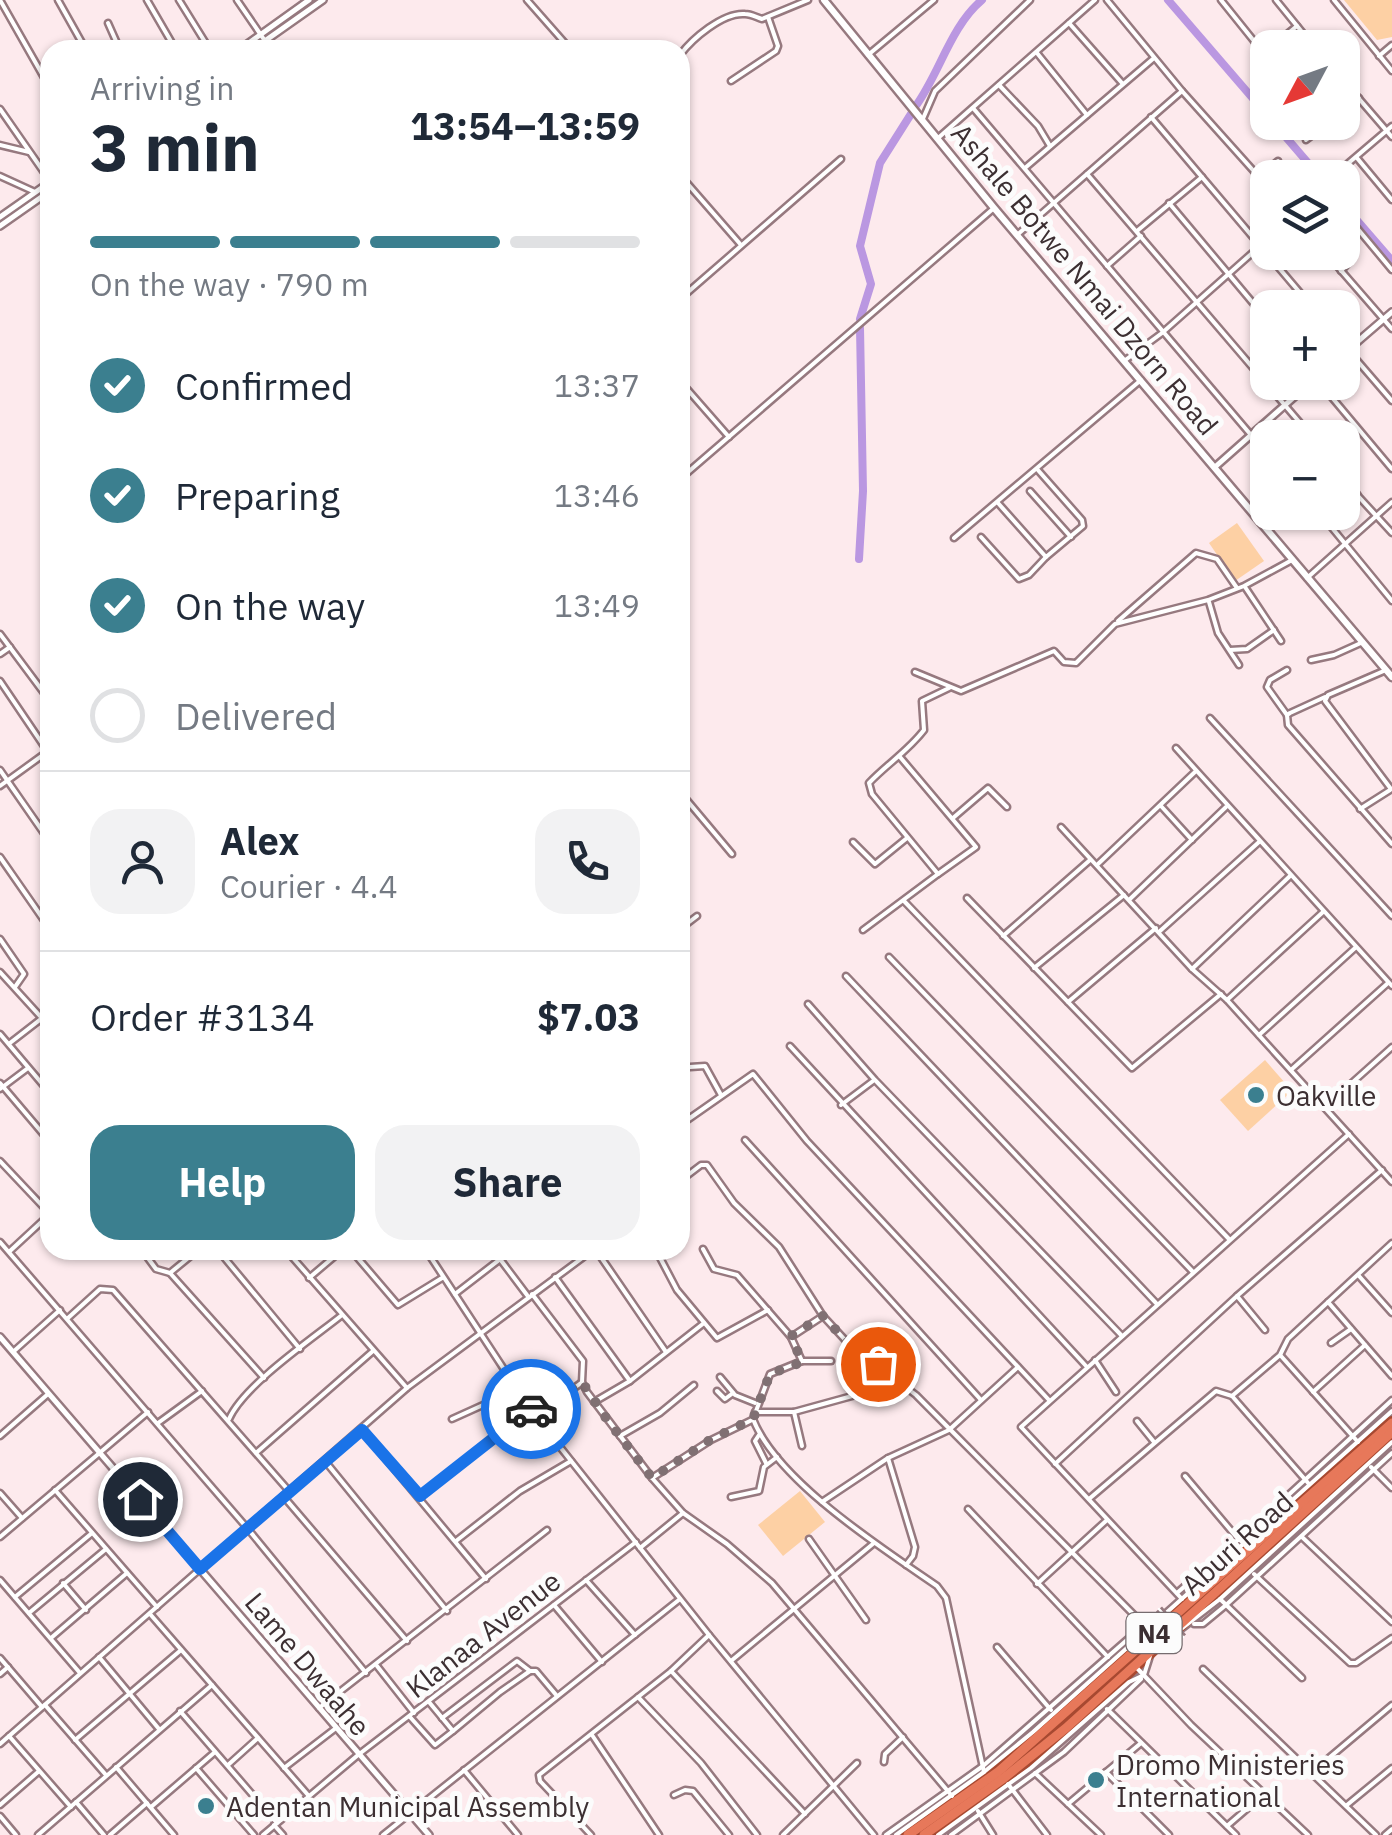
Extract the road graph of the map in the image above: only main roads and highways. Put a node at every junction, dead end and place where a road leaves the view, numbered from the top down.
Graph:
1 (824, 0) edge
2 (1392, 678) edge
3 (1392, 1423) edge
4 (1392, 1432) edge
5 (1130, 1661) junction
6 (1086, 1711) junction
7 (1079, 1728) road end
8 (1047, 1730) junction
9 (1033, 1732) road end
10 (908, 1835) edge
11 (924, 1835) edge

1 - 2 main road, Ashale Botwe Nmai Dzorn Road
3 - 5 highway, N4
4 - 5 highway, Aburi Road / N4
5 - 6 highway, Aburi Road / N4
5 - 8 highway, N4
6 - 7 highway
6 - 11 highway, Aburi Road / N4
8 - 9 highway
8 - 10 highway, N4

